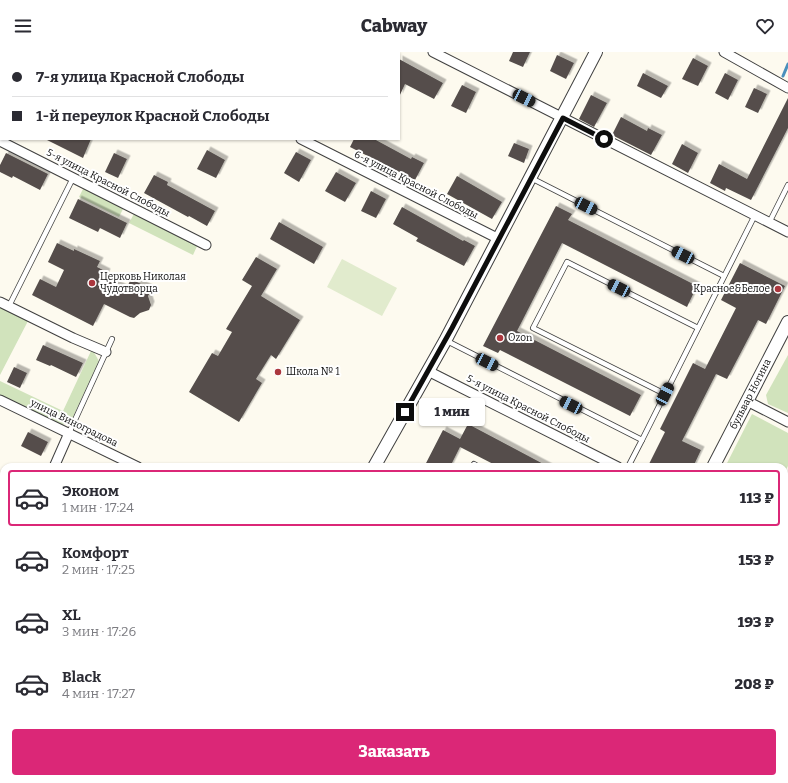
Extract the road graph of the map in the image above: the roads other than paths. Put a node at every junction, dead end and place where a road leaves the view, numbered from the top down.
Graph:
1 (433, 52) edge
2 (596, 52) edge
3 (724, 52) edge
4 (788, 88) edge
5 (563, 118) junction
6 (302, 140) edge
7 (0, 141) edge
8 (73, 178) junction
9 (531, 178) junction
10 (788, 185) edge
11 (755, 216) junction
12 (769, 222) junction
13 (788, 232) edge
14 (499, 239) junction
15 (206, 245) dead end
16 (724, 276) junction
17 (0, 302) edge
18 (9, 306) junction
19 (788, 322) edge
20 (698, 328) junction
21 (112, 339) dead end
22 (445, 341) junction
23 (106, 352) junction
24 (428, 371) junction
25 (665, 394) junction
26 (0, 400) edge
27 (748, 401) junction
28 (788, 422) edge
29 (69, 433) junction
30 (642, 440) junction
31 (56, 463) edge
32 (130, 463) edge
33 (376, 463) edge
34 (610, 463) edge
35 (630, 463) edge
36 (716, 463) edge

1 - 5 street
2 - 5 street
3 - 4 street
5 - 9 street
5 - 11 street
6 - 14 street, 6-я улица Красной Слободы
7 - 8 street, 5-я улица Красной Слободы
8 - 15 street, 5-я улица Красной Слободы
8 - 18 lane
9 - 14 street
9 - 16 lane
10 - 12 lane
11 - 12 street
11 - 16 lane
12 - 13 street
14 - 22 street
16 - 20 lane
17 - 18 street
18 - 23 street
19 - 27 street, бульвар Ногина
20 - 25 lane
20 - 25 lane
21 - 23 lane
22 - 24 street
22 - 30 lane
23 - 29 lane
24 - 33 street
24 - 34 street, 5-я улица Красной Слободы
25 - 30 lane
26 - 29 street, улица Виноградова
27 - 28 street
27 - 36 street, бульвар Ногина
29 - 31 street
29 - 32 street, улица Виноградова
30 - 35 lane

